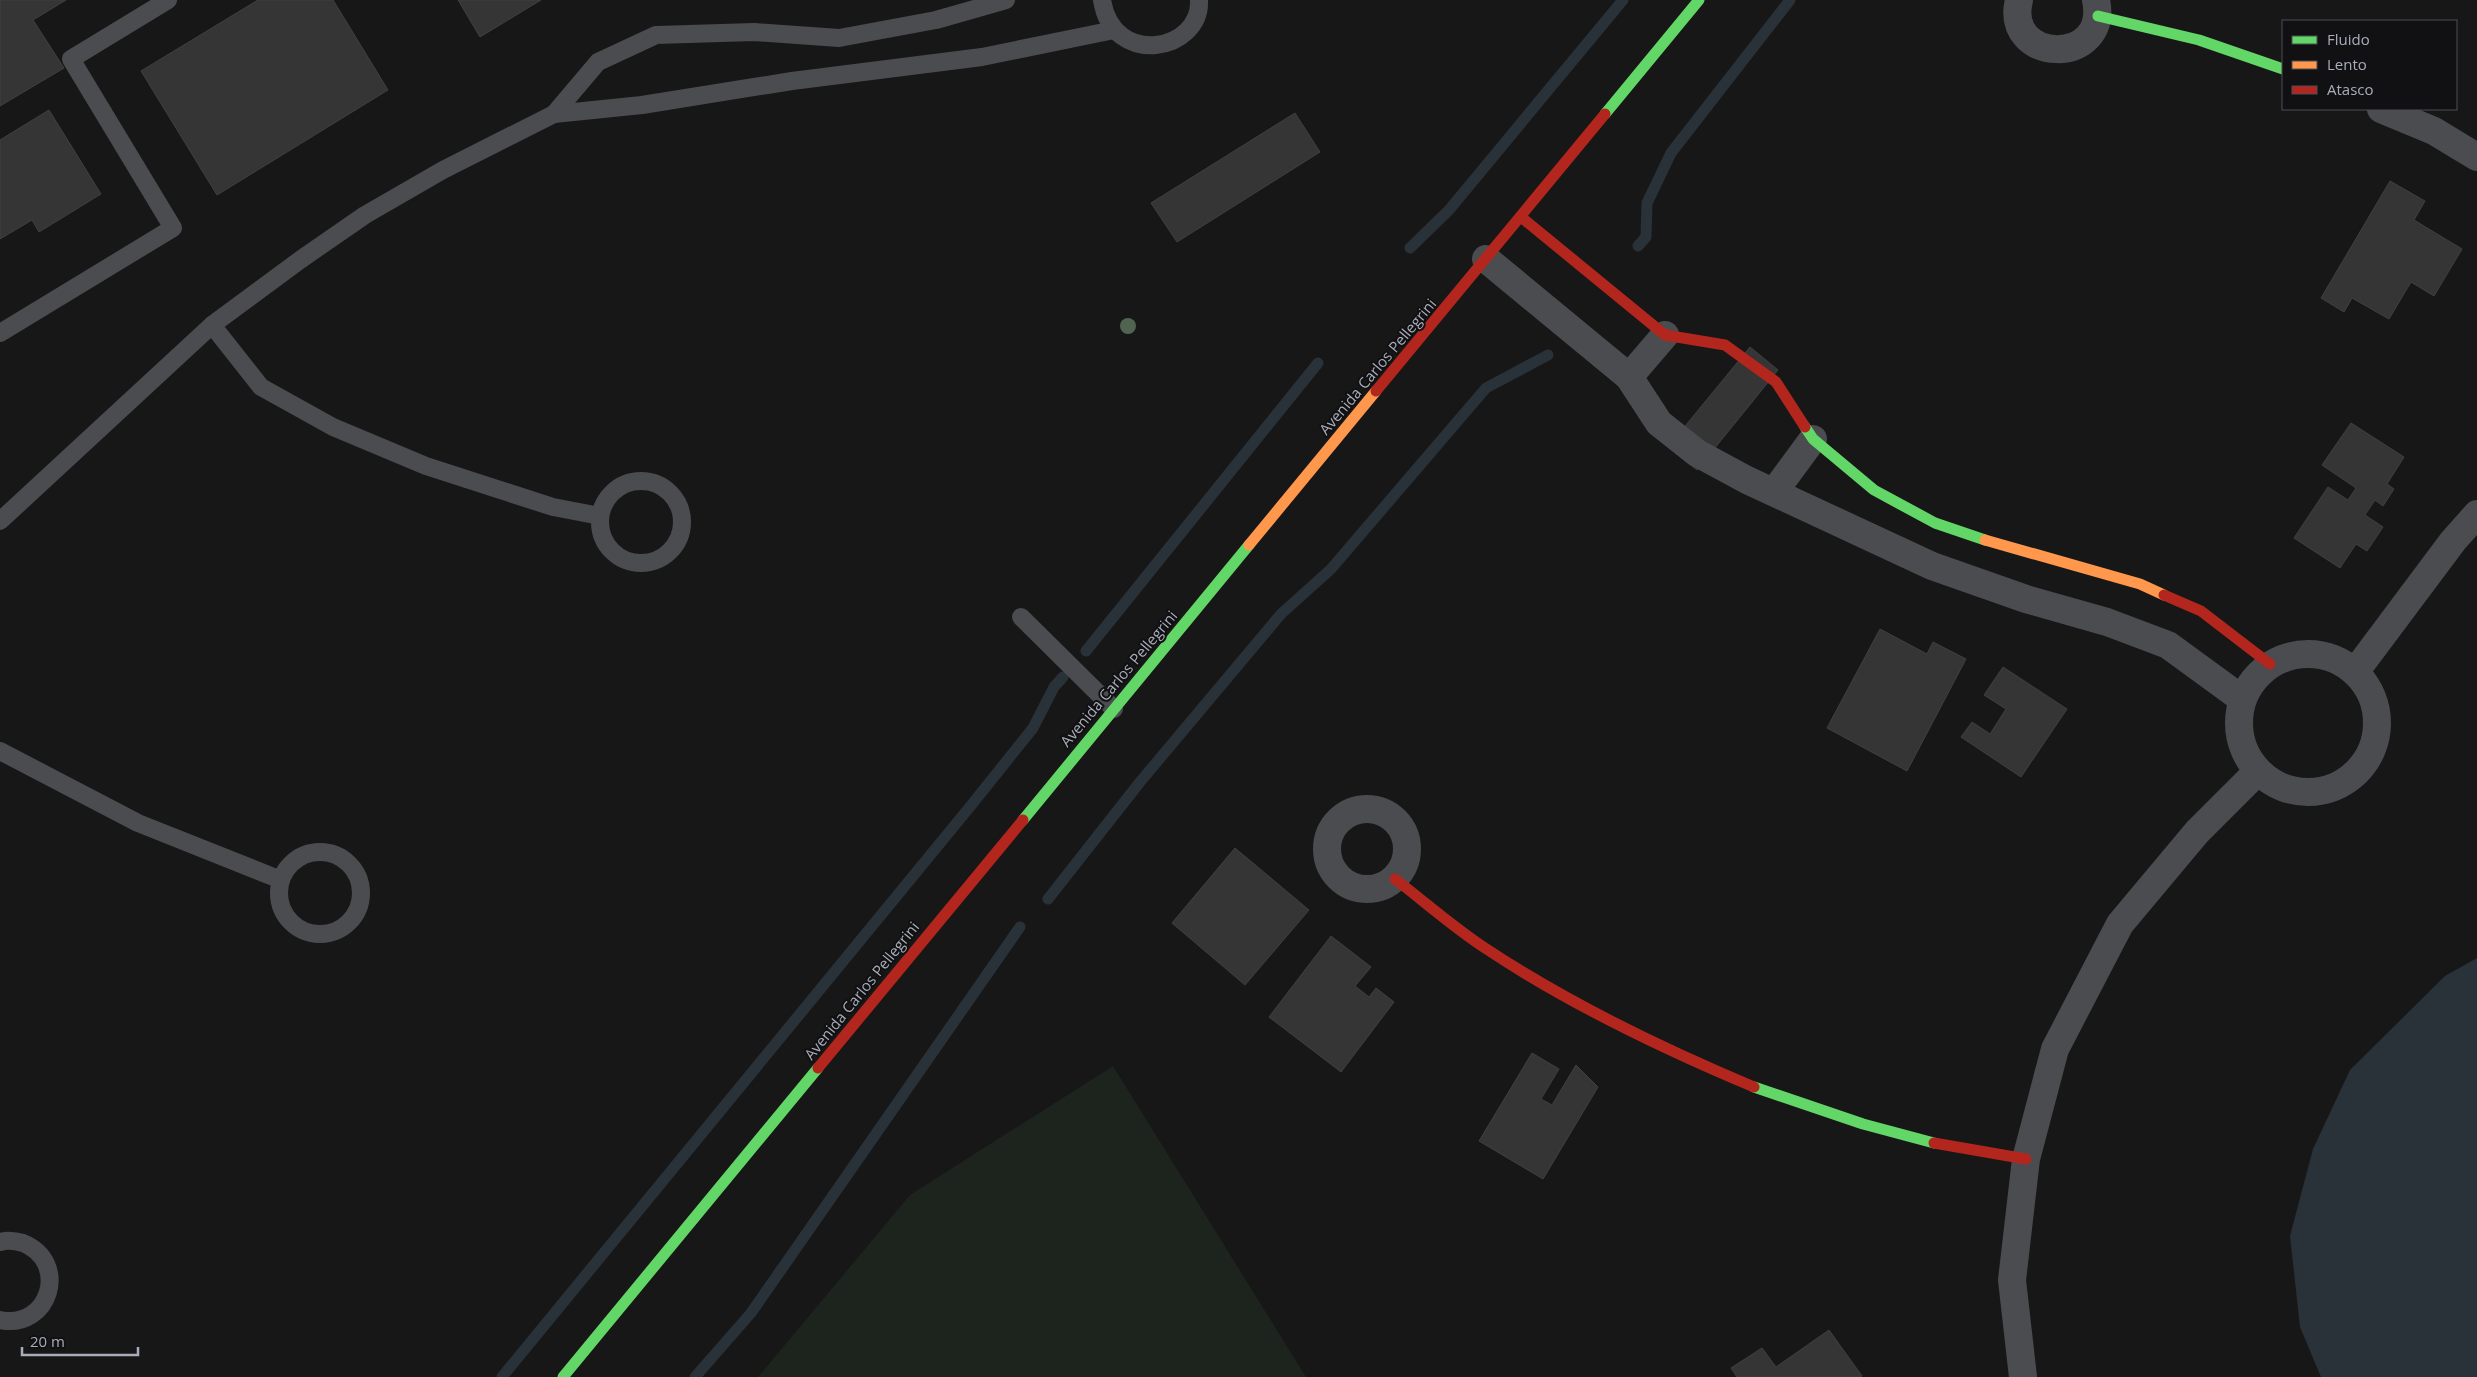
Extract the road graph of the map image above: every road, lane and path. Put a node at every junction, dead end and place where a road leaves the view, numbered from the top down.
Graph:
1 (168, 0) edge
2 (1006, 0) edge
3 (1102, 0) edge
4 (1199, 0) edge
5 (1699, 0) edge
6 (2019, 0) edge
7 (2097, 8) edge
8 (1114, 30) junction
9 (2282, 69) edge
10 (2383, 110) edge
11 (554, 114) junction
12 (2477, 157) edge
13 (1520, 217) junction
14 (1486, 259) junction
15 (212, 325) junction
16 (0, 333) edge
17 (1665, 335) junction
18 (1630, 377) junction
19 (1813, 439) junction
20 (1774, 492) junction
21 (2477, 514) edge
22 (600, 516) junction
23 (0, 521) edge
24 (1021, 618) dead end
25 (2270, 664) junction
26 (2355, 672) junction
27 (2242, 698) junction
28 (1114, 709) junction
29 (0, 751) edge
30 (2258, 771) junction
31 (1395, 879) dead end
32 (281, 880) junction
33 (2026, 1158) junction
34 (0, 1242) edge
35 (0, 1320) edge
36 (2018, 1375) edge
37 (564, 1377) edge

1 - 16 lane
2 - 11 lane
3 - 8 lane
4 - 8 lane
5 - 13 main road, Avenida Carlos Pellegrini
6 - 7 street
7 - 9 main road
8 - 11 lane
10 - 12 street
11 - 15 lane
13 - 14 main road, Avenida Carlos Pellegrini
13 - 17 main road
14 - 18 street
14 - 28 main road, Avenida Carlos Pellegrini
15 - 22 lane
15 - 23 lane
17 - 18 street
17 - 19 main road
18 - 20 street
19 - 20 street
19 - 25 main road
20 - 27 street
21 - 26 street
22 - 22 lane
24 - 28 lane
25 - 26 street
25 - 27 street
26 - 30 street
27 - 30 street
28 - 37 main road, Avenida Carlos Pellegrini
29 - 32 lane
30 - 33 street
31 - 33 main road
32 - 32 lane
33 - 36 street
34 - 35 lane

